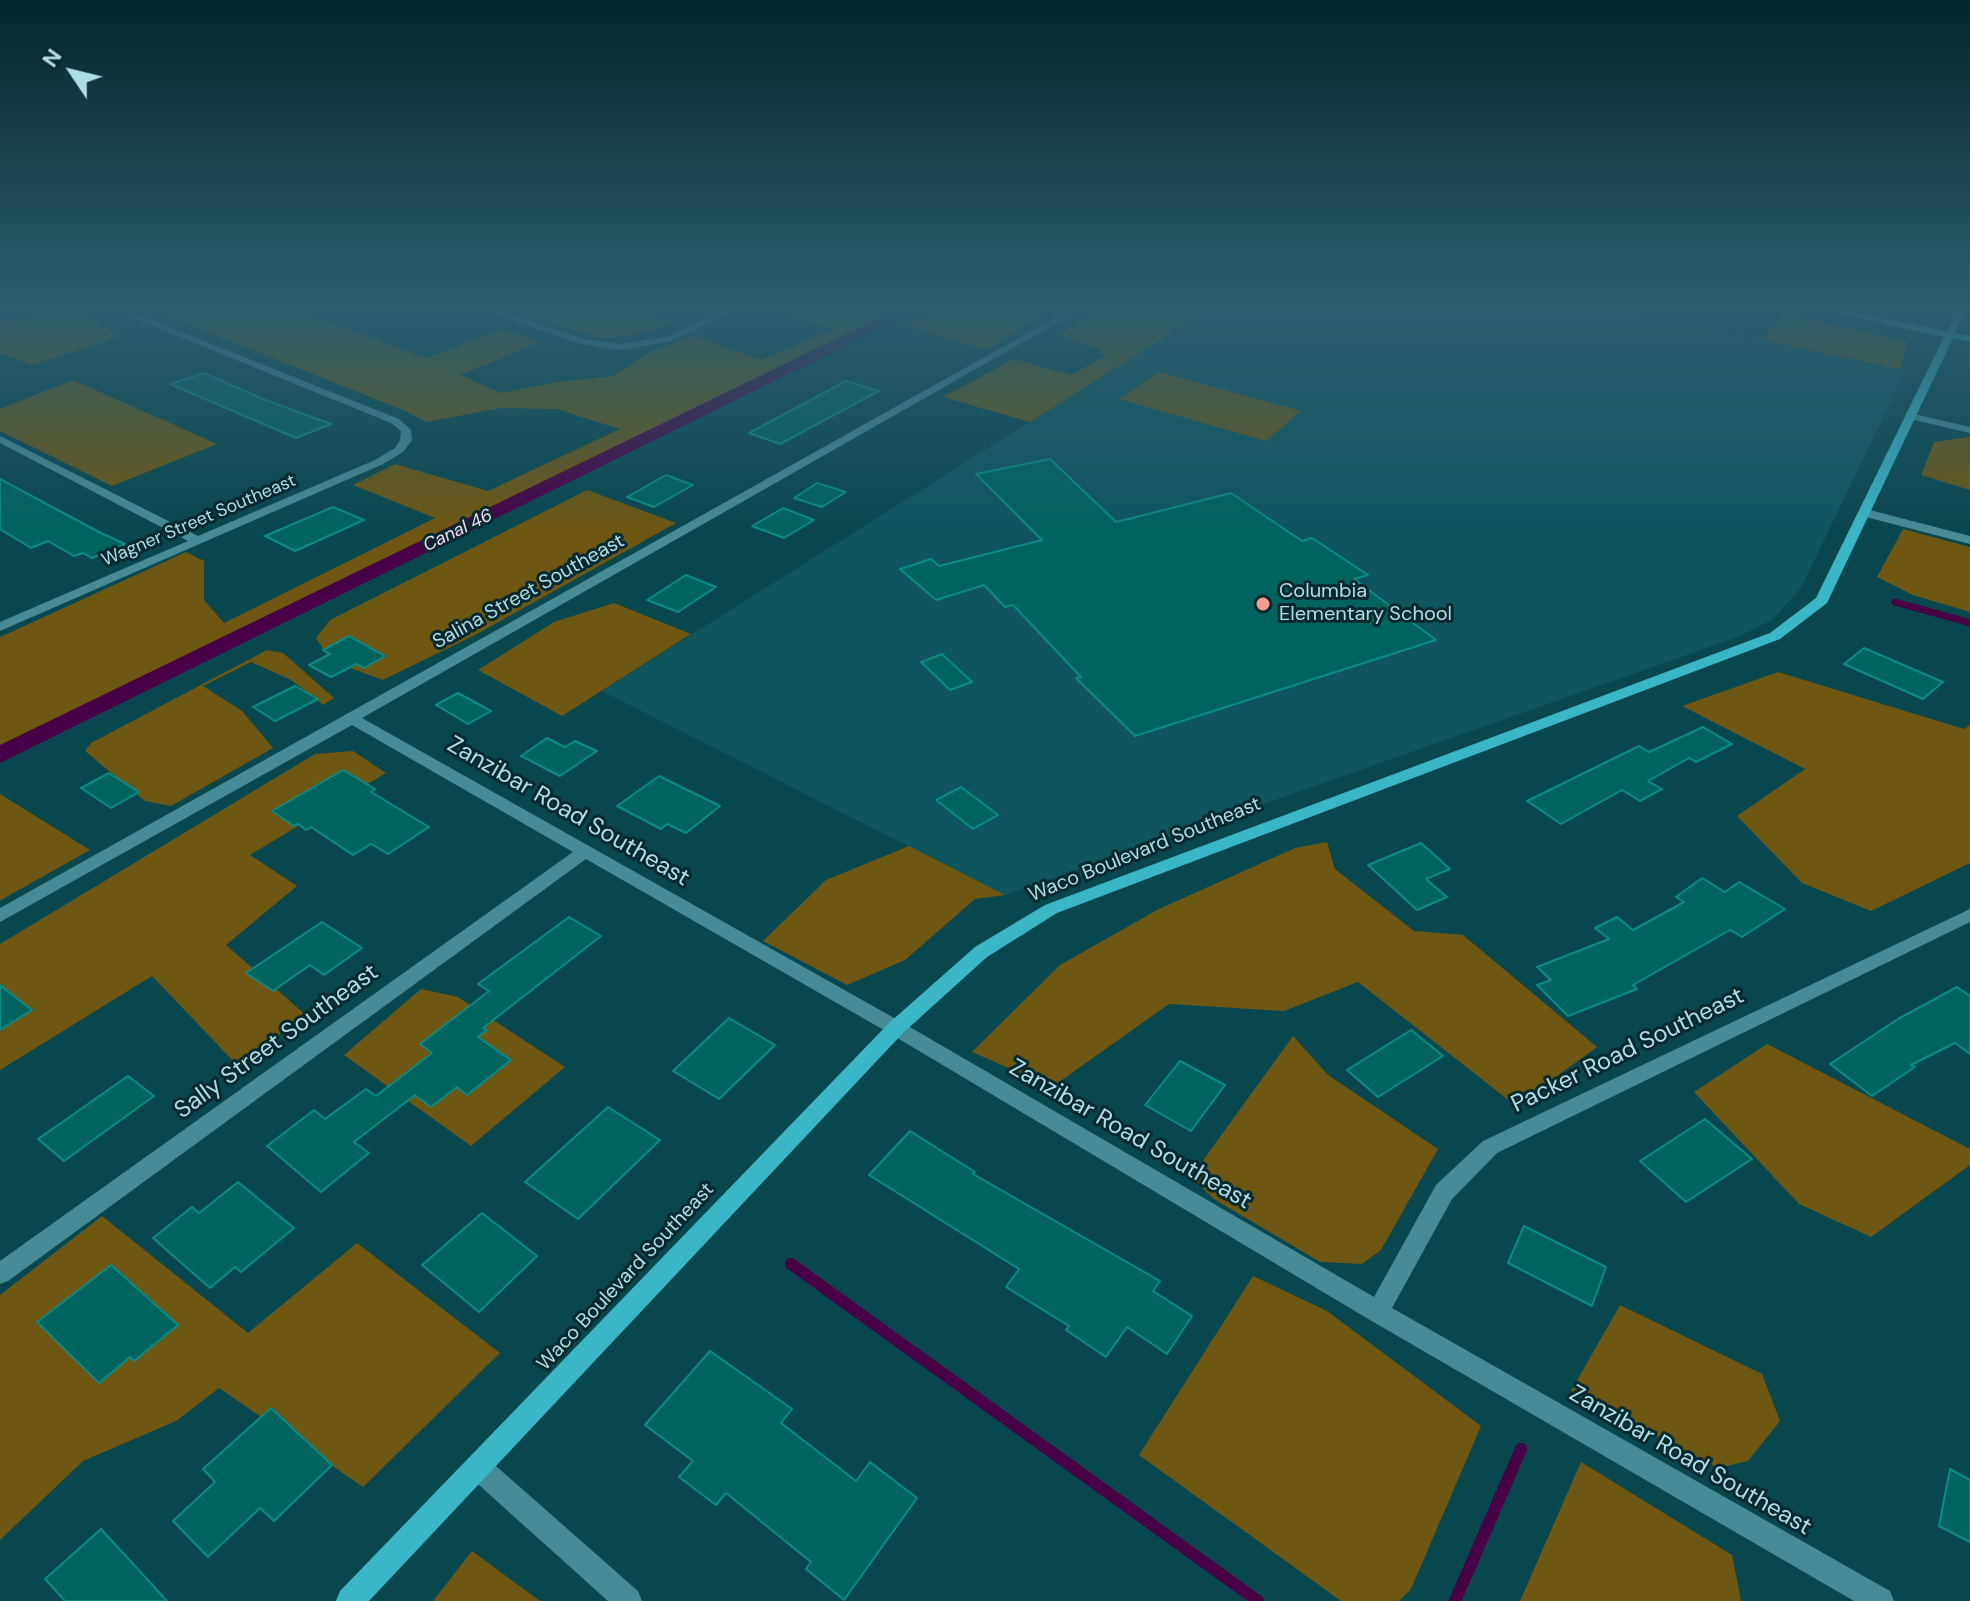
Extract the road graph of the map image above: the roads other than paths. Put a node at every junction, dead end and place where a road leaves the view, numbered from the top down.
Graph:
1 (297, 382) edge
2 (948, 382) edge
3 (1927, 382) edge
4 (1910, 416) junction
5 (1970, 430) edge
6 (0, 439) edge
7 (1866, 513) junction
8 (1970, 540) edge
9 (198, 541) junction
10 (0, 627) edge
11 (351, 718) junction
12 (584, 852) junction
13 (1970, 915) edge
14 (0, 916) edge
15 (896, 1028) junction
16 (0, 1274) edge
17 (1378, 1312) junction
18 (479, 1468) junction
19 (350, 1601) edge
20 (628, 1601) edge
21 (1880, 1601) edge

1 - 9 street, Wagner Street Southeast
2 - 11 street, Salina Street Southeast
3 - 4 street, Waco Boulevard Southeast
4 - 5 street
4 - 7 street, Waco Boulevard Southeast
6 - 9 street
7 - 8 street
7 - 15 street, Waco Boulevard Southeast
9 - 10 street, Wagner Street Southeast
11 - 12 street, Zanzibar Road Southeast
11 - 14 street, Salina Street Southeast
12 - 15 street, Zanzibar Road Southeast
12 - 16 street, Sally Street Southeast
13 - 17 street, Packer Road Southeast
15 - 17 street, Zanzibar Road Southeast
15 - 18 street, Waco Boulevard Southeast
17 - 21 street, Zanzibar Road Southeast
18 - 19 street, Waco Boulevard Southeast
18 - 20 street

